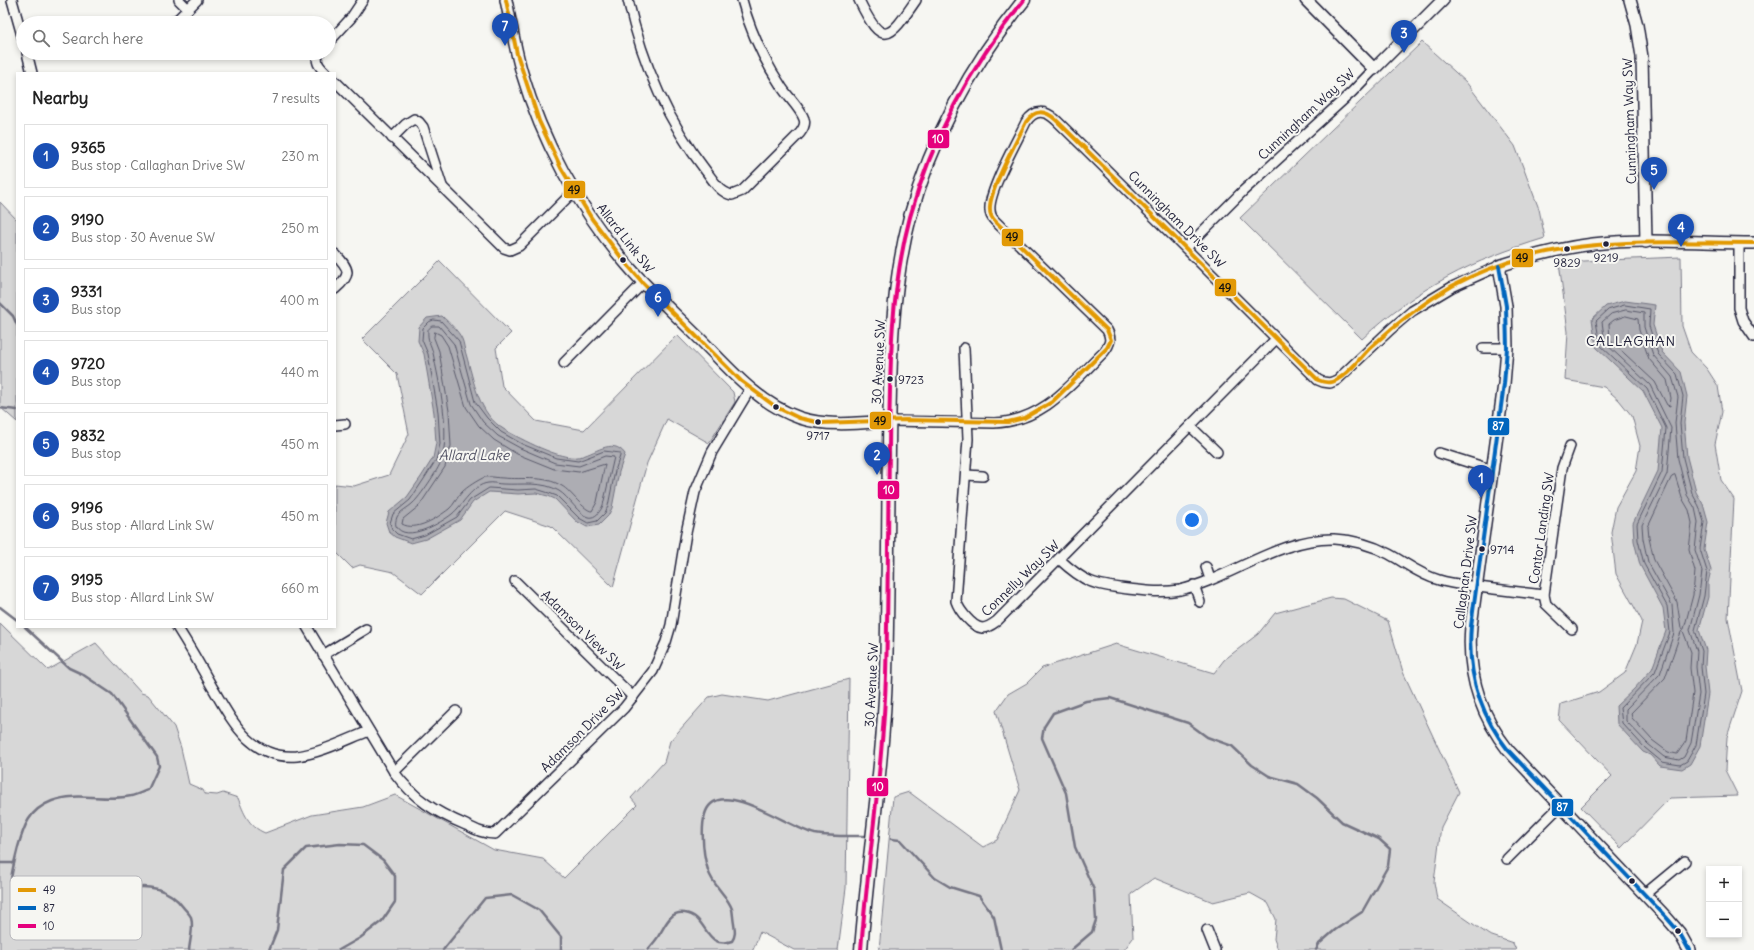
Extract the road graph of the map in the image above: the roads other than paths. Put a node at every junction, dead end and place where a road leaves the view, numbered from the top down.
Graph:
1 (12, 0) edge
2 (179, 0) edge
3 (196, 0) edge
4 (363, 0) edge
5 (506, 0) edge
6 (628, 0) edge
7 (742, 0) edge
8 (859, 0) edge
9 (916, 0) edge
10 (1024, 0) edge
11 (1306, 0) edge
12 (1442, 0) edge
13 (1630, 0) edge
14 (188, 9) junction
15 (17, 16) edge
16 (180, 16) edge
17 (336, 35) edge
18 (29, 60) edge
19 (317, 60) edge
20 (1374, 69) junction
21 (32, 72) edge
22 (325, 72) edge
23 (336, 83) edge
24 (392, 138) junction
25 (442, 187) junction
26 (574, 191) junction
27 (1646, 242) junction
28 (1739, 243) junction
29 (1754, 243) edge
30 (1186, 248) junction
31 (336, 255) edge
32 (1499, 266) junction
33 (643, 282) junction
34 (336, 287) edge
35 (1754, 336) edge
36 (1276, 339) junction
37 (964, 348) dead end
38 (1483, 348) dead end
39 (1507, 348) junction
40 (564, 363) dead end
41 (750, 389) junction
42 (889, 421) junction
43 (967, 421) junction
44 (345, 424) dead end
45 (336, 425) edge
46 (1190, 426) junction
47 (1570, 446) dead end
48 (1217, 452) dead end
49 (1439, 453) dead end
50 (1492, 470) junction
51 (966, 475) junction
52 (983, 476) dead end
53 (1059, 559) junction
54 (1206, 567) dead end
55 (1210, 579) junction
56 (515, 581) dead end
57 (1194, 585) junction
58 (1476, 587) junction
59 (1544, 595) junction
60 (1200, 602) dead end
61 (178, 628) edge
62 (308, 628) edge
63 (366, 629) dead end
64 (1572, 629) dead end
65 (323, 655) junction
66 (633, 697) junction
67 (456, 710) dead end
68 (369, 731) junction
69 (394, 772) junction
70 (1560, 806) junction
71 (1507, 859) dead end
72 (1685, 861) dead end
73 (1645, 894) junction
74 (863, 922) junction
75 (1207, 930) dead end
76 (857, 950) edge
77 (861, 950) edge
78 (1216, 950) edge
79 (1690, 950) edge

1 - 15 street
2 - 14 street
3 - 14 street
4 - 17 street
5 - 26 street, Allard Link SW
6 - 7 street
8 - 9 street
10 - 42 main road, 30 Avenue SW
11 - 20 street
12 - 20 street, Cunningham Way SW
13 - 27 street, Cunningham Way SW
14 - 16 street
18 - 21 street
19 - 22 street
20 - 30 street, Cunningham Way SW
23 - 24 street
24 - 25 street
24 - 25 street
25 - 26 street
26 - 33 street, Allard Link SW
27 - 28 street, Cunningham Drive SW
27 - 32 street, Cunningham Drive SW
28 - 29 street, Cunningham Drive SW
28 - 35 street
30 - 36 street, Cunningham Drive SW
30 - 43 street, Cunningham Drive SW
31 - 34 street
32 - 36 street, Cunningham Drive SW
32 - 39 street, Callaghan Drive SW
33 - 40 street
33 - 41 street, Allard Link SW
36 - 46 street, Connelly Way SW
37 - 43 street
38 - 39 street
39 - 50 street, Callaghan Drive SW
41 - 42 street, Allard Link SW
41 - 66 street, Adamson Drive SW
42 - 43 street, Cunningham Drive SW
42 - 74 main road, 30 Avenue SW
43 - 51 street, Connelly Way SW
44 - 45 street
46 - 48 street
46 - 53 street, Connelly Way SW
47 - 59 street, Contor Landing SW
49 - 50 street
50 - 58 street, Callaghan Drive SW
51 - 52 street
51 - 53 street, Connelly Way SW
53 - 57 street
54 - 55 street
55 - 57 street
55 - 58 street
56 - 66 street, Adamson View SW
57 - 60 street
58 - 59 street
58 - 70 street, Callaghan Drive SW
59 - 64 street, Contor Landing SW
61 - 68 street
62 - 65 street, Adamson Drive SW
63 - 65 street
65 - 68 street, Adamson Drive SW
66 - 69 street, Adamson Drive SW
67 - 69 street
68 - 69 street, Adamson Drive SW
70 - 71 street
70 - 73 street, Callaghan Drive SW
72 - 73 street
73 - 79 street, Callaghan Drive SW
74 - 76 main road, 30 Avenue SW
74 - 77 main road, 30 Avenue SW
75 - 78 street

